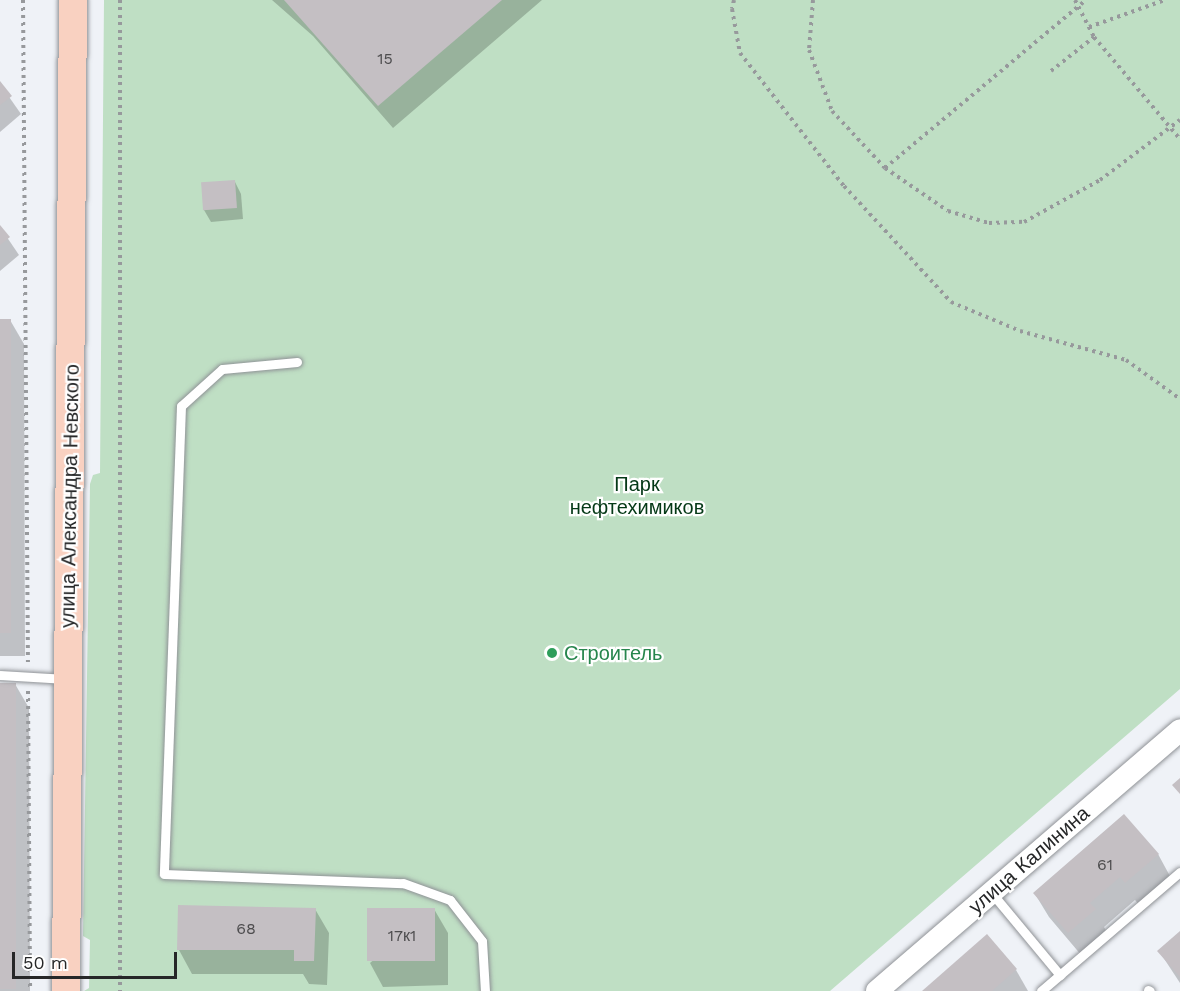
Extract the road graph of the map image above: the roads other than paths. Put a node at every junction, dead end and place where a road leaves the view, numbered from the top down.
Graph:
1 (73, 0) edge
2 (297, 362) dead end
3 (0, 675) edge
4 (69, 680) junction
5 (1180, 730) edge
6 (1180, 872) edge
7 (991, 892) junction
8 (1060, 975) junction
9 (66, 991) edge
10 (485, 991) edge
11 (877, 991) edge
12 (1041, 991) edge

1 - 4 main road, улица Александра Невского
2 - 10 lane
3 - 4 lane
4 - 9 main road, улица Александра Невского
5 - 7 street, улица Калинина
6 - 8 lane
7 - 8 lane
7 - 11 street, улица Калинина
8 - 12 lane

